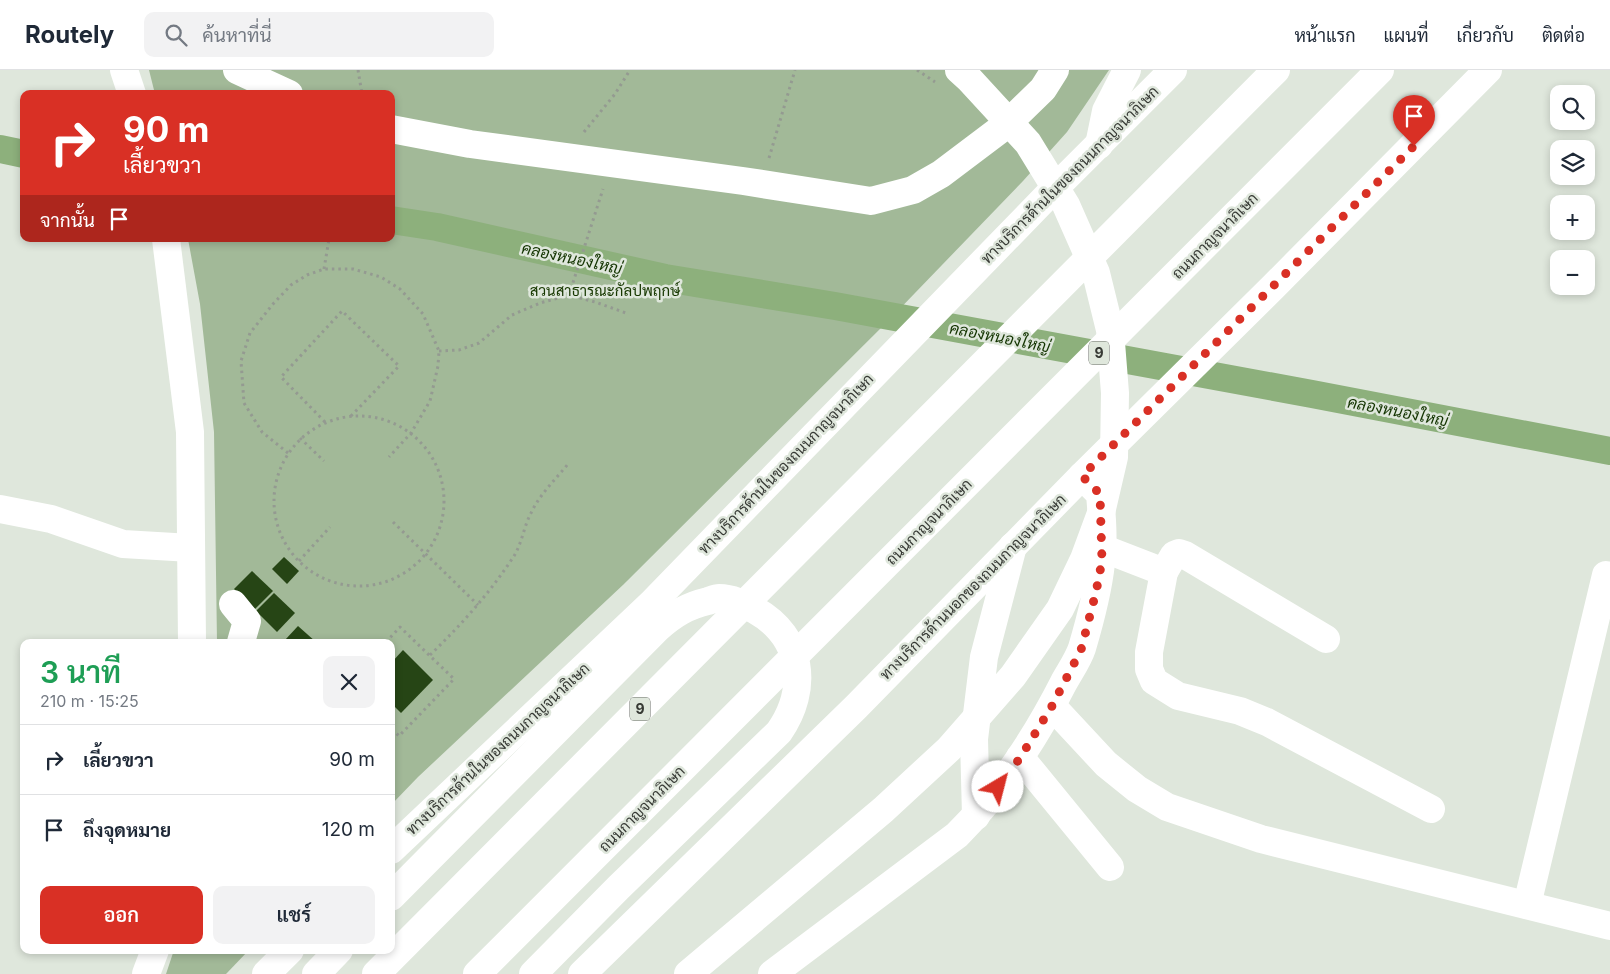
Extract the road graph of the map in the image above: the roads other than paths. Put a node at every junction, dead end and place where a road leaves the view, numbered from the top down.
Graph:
1 (124, 70) edge
2 (237, 70) edge
3 (1055, 70) edge
4 (1127, 70) edge
5 (1173, 70) edge
6 (1276, 70) edge
7 (1380, 70) edge
8 (1488, 70) edge
9 (950, 78) edge
10 (131, 90) edge
11 (281, 90) edge
12 (395, 129) edge
13 (1099, 145) junction
14 (166, 242) edge
15 (1082, 476) junction
16 (0, 510) edge
17 (1014, 546) junction
18 (191, 548) junction
19 (1102, 548) junction
20 (1164, 572) junction
21 (1606, 575) dead end
22 (233, 604) dead end
23 (1602, 632) edge
24 (192, 639) edge
25 (242, 639) edge
26 (1326, 639) dead end
27 (1052, 706) junction
28 (1020, 758) junction
29 (1432, 809) dead end
30 (976, 816) junction
31 (395, 846) edge
32 (1110, 867) dead end
33 (395, 893) edge
34 (1527, 905) junction
35 (1610, 926) edge
36 (154, 954) edge
37 (286, 954) edge
38 (335, 954) edge
39 (787, 969) edge
40 (146, 974) edge
41 (266, 974) edge
42 (316, 974) edge
43 (376, 974) edge
44 (477, 974) edge
45 (533, 974) edge
46 (582, 974) edge
47 (688, 974) edge

1 - 10 main road
2 - 11 main road
3 - 12 main road
4 - 13 main road
5 - 13 main road, ทางบริการด้านในของถนนกาญจนาภิเษก
6 - 43 main road, 9
7 - 44 main road, ถนนกาญจนาภิเษก / 9
8 - 15 main road, ทางบริการด้านนอกของถนนกาญจนาภิเษก
9 - 47 main road
13 - 31 main road, ทางบริการด้านในของถนนกาญจนาภิเษก
14 - 18 main road
15 - 17 main road, ทางบริการด้านนอกของถนนกาญจนาภิเษก
15 - 19 main road
16 - 18 main road
17 - 30 main road
17 - 46 main road, ทางบริการด้านนอกของถนนกาญจนาภิเษก
18 - 24 main road
19 - 20 main road
19 - 27 main road
20 - 26 main road
20 - 29 main road
21 - 23 main road
22 - 25 main road
23 - 34 main road
27 - 28 main road
27 - 34 main road
28 - 30 main road
28 - 32 main road
30 - 39 main road
33 - 45 main road
34 - 35 main road
36 - 40 main road
37 - 41 main road
38 - 42 main road

